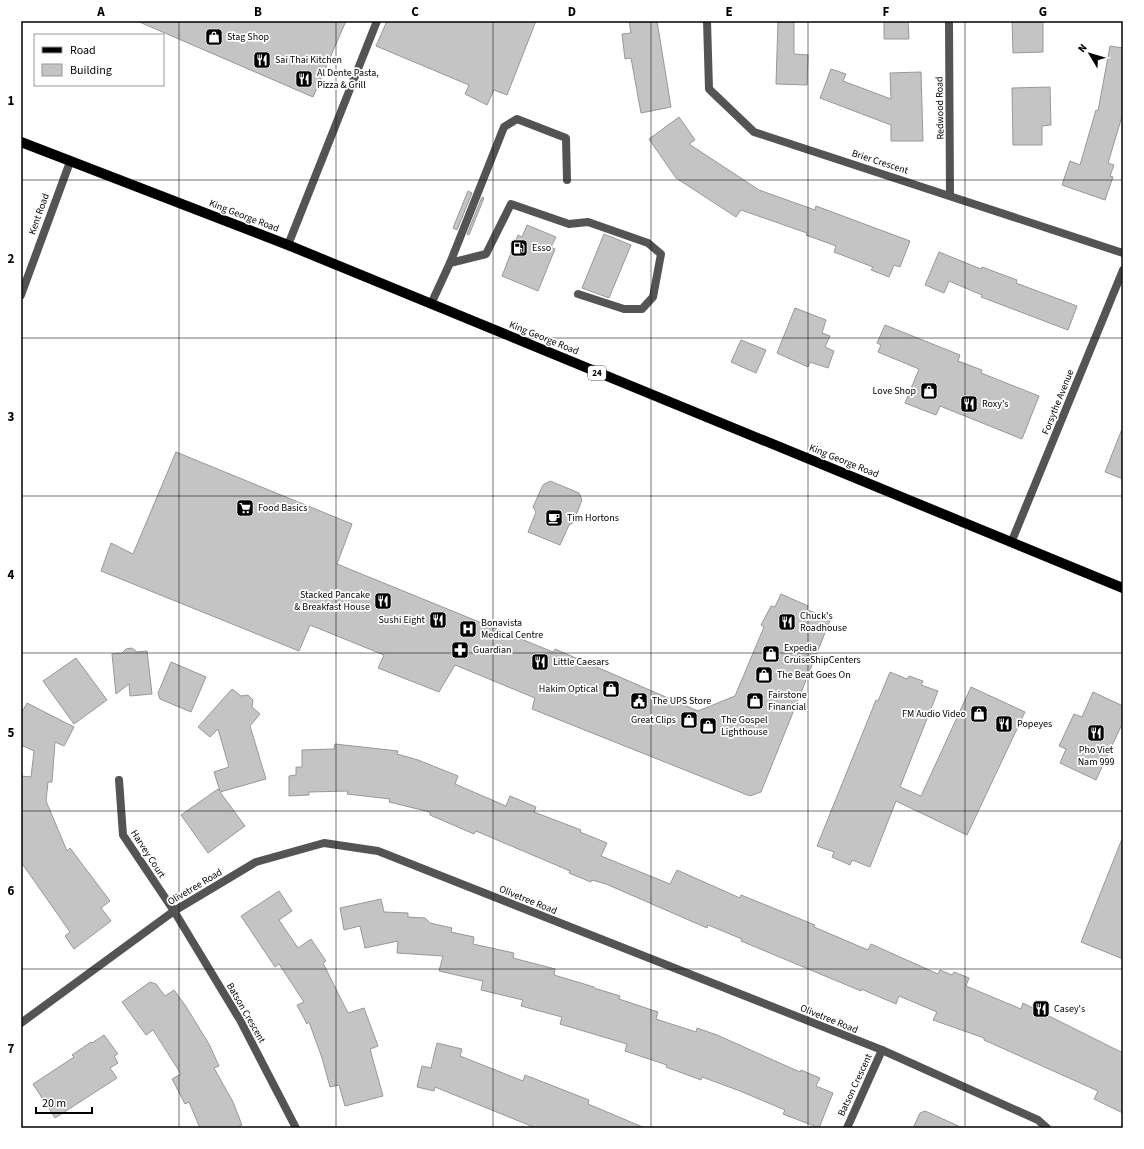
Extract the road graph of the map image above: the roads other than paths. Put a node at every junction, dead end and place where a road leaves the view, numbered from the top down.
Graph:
1 (377, 21) edge
2 (707, 21) edge
3 (949, 21) edge
4 (21, 142) edge
5 (70, 162) junction
6 (567, 180) dead end
7 (950, 195) junction
8 (288, 245) junction
9 (1123, 253) edge
10 (450, 263) junction
11 (1123, 270) edge
12 (578, 294) dead end
13 (21, 295) edge
14 (431, 304) junction
15 (1011, 543) junction
16 (1123, 588) edge
17 (119, 780) dead end
18 (174, 910) junction
19 (21, 1023) edge
20 (882, 1050) junction
21 (296, 1128) edge
22 (847, 1128) edge
23 (1047, 1128) edge

1 - 8 street
2 - 7 street, Brier Crescent
3 - 7 street, Redwood Road
4 - 5 main road, King George Road / 24
5 - 8 main road, King George Road / 24
5 - 13 street, Kent Road
6 - 10 street
7 - 9 street, Brier Crescent
8 - 14 main road, King George Road / 24
10 - 12 street
10 - 14 street
11 - 15 street, Forsythe Avenue
14 - 15 main road, King George Road / 24
15 - 16 main road, King George Road / 24
17 - 18 street, Harvey Court
18 - 19 street, Olivetree Road
18 - 20 street, Olivetree Road
18 - 21 street, Batson Crescent
20 - 22 street, Batson Crescent
20 - 23 street, Olivetree Road

